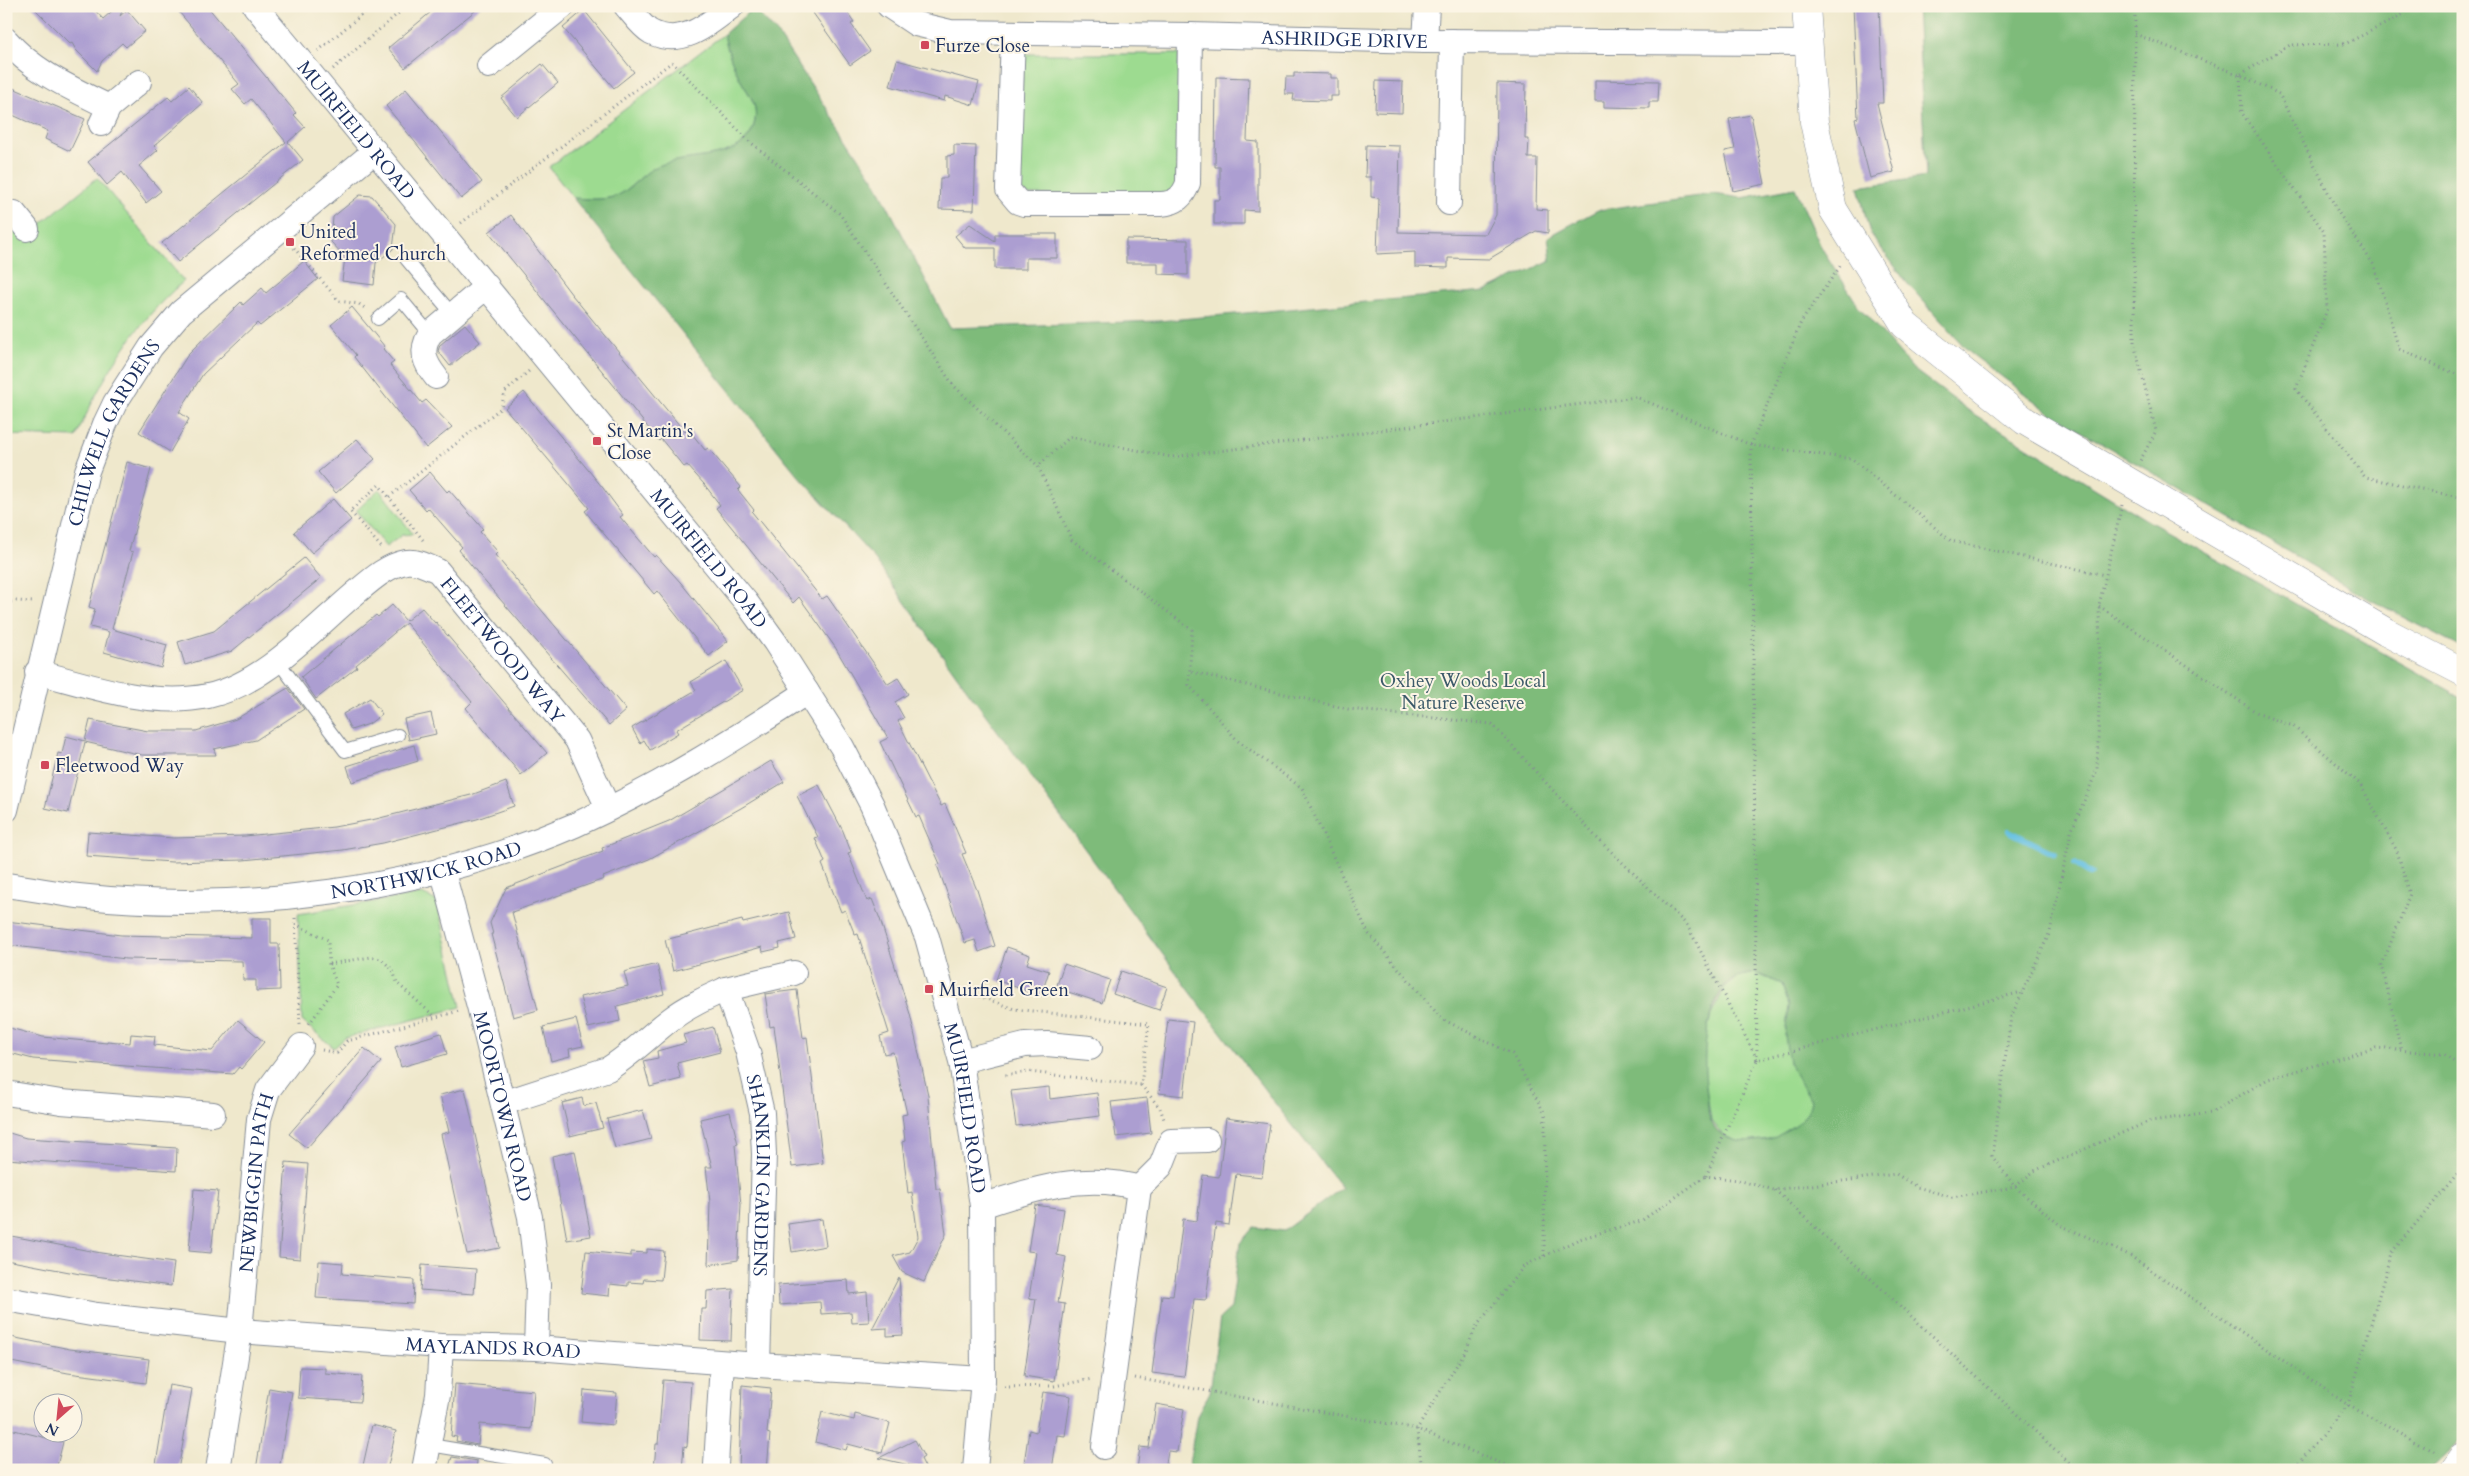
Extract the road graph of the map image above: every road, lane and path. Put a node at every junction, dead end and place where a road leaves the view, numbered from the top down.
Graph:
1 (255, 6) edge
2 (372, 6) edge
3 (407, 6) edge
4 (563, 6) edge
5 (626, 6) edge
6 (732, 6) edge
7 (888, 6) edge
8 (1427, 6) edge
9 (1806, 6) edge
10 (2135, 6) edge
11 (2407, 6) edge
12 (699, 32) junction
13 (1013, 33) junction
14 (2135, 34) junction
15 (1190, 35) junction
16 (6, 40) edge
17 (1425, 41) junction
18 (1452, 41) junction
19 (1807, 43) junction
20 (672, 62) junction
21 (302, 64) junction
22 (489, 66) dead end
23 (2240, 75) junction
24 (140, 82) dead end
25 (318, 82) junction
26 (375, 151) junction
27 (1449, 203) dead end
28 (6, 214) edge
29 (28, 229) dead end
30 (278, 230) junction
31 (444, 236) junction
32 (1855, 245) junction
33 (406, 259) dead end
34 (487, 286) junction
35 (453, 315) junction
36 (378, 319) joint
37 (430, 334) junction
38 (544, 358) junction
39 (436, 377) dead end
40 (2463, 377) edge
41 (1751, 445) junction
42 (1038, 466) junction
43 (2129, 480) junction
44 (389, 497) junction
45 (2463, 498) edge
46 (396, 565) junction
47 (438, 571) junction
48 (2105, 575) junction
49 (2099, 605) junction
50 (277, 660) junction
51 (37, 672) junction
52 (1192, 672) dead end
53 (2463, 672) edge
54 (807, 692) junction
55 (398, 735) dead end
56 (608, 808) junction
57 (6, 810) edge
58 (442, 869) junction
59 (6, 885) edge
60 (292, 895) junction
61 (295, 924) junction
62 (329, 964) junction
63 (794, 973) dead end
64 (726, 989) junction
65 (2022, 992) junction
66 (479, 1006) junction
67 (435, 1017) junction
68 (300, 1041) junction
69 (1090, 1048) dead end
70 (2401, 1050) junction
71 (1757, 1060) junction
72 (961, 1061) junction
73 (2463, 1070) edge
74 (1141, 1085) dead end
75 (6, 1093) edge
76 (503, 1103) junction
77 (213, 1114) dead end
78 (1207, 1140) dead end
79 (1171, 1141) junction
80 (2463, 1168) edge
81 (1706, 1176) junction
82 (2015, 1187) junction
83 (1140, 1188) junction
84 (1774, 1190) junction
85 (982, 1206) junction
86 (1544, 1256) junction
87 (6, 1299) edge
88 (240, 1331) junction
89 (442, 1346) junction
90 (536, 1348) junction
91 (722, 1363) junction
92 (758, 1366) junction
93 (1115, 1374) junction
94 (982, 1379) junction
95 (2348, 1405) junction
96 (1417, 1429) junction
97 (430, 1445) junction
98 (1104, 1447) dead end
99 (545, 1464) dead end
100 (2458, 1464) edge
101 (716, 1465) dead end
102 (218, 1470) edge
103 (424, 1470) edge
104 (976, 1470) edge
105 (1422, 1470) edge
106 (1517, 1470) edge
107 (1840, 1470) edge
108 (1974, 1470) edge
109 (2077, 1470) edge
110 (2292, 1470) edge

1 - 21 street, MUIRFIELD ROAD
2 - 21 path
3 - 25 path
4 - 22 street
5 - 12 street
6 - 12 street
7 - 13 street, ASHRIDGE DRIVE
8 - 17 street
9 - 19 main road
10 - 14 path
11 - 23 path
12 - 20 path
13 - 15 street, ASHRIDGE DRIVE
13 - 15 street
14 - 23 path
14 - 43 path
15 - 17 street, ASHRIDGE DRIVE
16 - 24 street
17 - 18 street, ASHRIDGE DRIVE
18 - 19 street, ASHRIDGE DRIVE
18 - 27 street
19 - 32 main road
20 - 31 path
20 - 42 path
21 - 25 street, MUIRFIELD ROAD
23 - 40 path
23 - 45 path
25 - 26 street, MUIRFIELD ROAD
26 - 30 street, CHILWELL GARDENS
26 - 31 street, MUIRFIELD ROAD
28 - 29 street
30 - 36 path
30 - 51 street, CHILWELL GARDENS
31 - 34 street, MUIRFIELD ROAD
32 - 41 path
32 - 43 main road
33 - 35 lane
34 - 35 street
34 - 38 street, MUIRFIELD ROAD
35 - 37 street
36 - 37 lane
37 - 39 street
38 - 44 path
38 - 54 street, MUIRFIELD ROAD
41 - 42 path
41 - 48 path
41 - 71 path
42 - 86 path
43 - 48 path
43 - 53 main road
44 - 46 path
44 - 47 path
46 - 47 street, FLEETWOOD WAY
46 - 50 street, FLEETWOOD WAY
47 - 56 street, FLEETWOOD WAY
48 - 49 path
49 - 65 path
49 - 70 path
50 - 51 street, FLEETWOOD WAY
50 - 55 lane
51 - 57 street, CHILWELL GARDENS
52 - 71 path
54 - 56 street, NORTHWICK ROAD
54 - 72 street, MUIRFIELD ROAD
56 - 58 street, NORTHWICK ROAD
58 - 60 street, NORTHWICK ROAD
58 - 66 street, MOORTOWN ROAD
59 - 60 street, NORTHWICK ROAD
60 - 61 path
61 - 62 path
61 - 68 path
62 - 67 path
62 - 68 path
63 - 64 street
64 - 76 street
64 - 92 street, SHANKLIN GARDENS
65 - 71 path
65 - 82 path
66 - 67 path
66 - 76 street, MOORTOWN ROAD
67 - 68 path
68 - 88 street, NEWBIGGIN PATH
69 - 72 street
70 - 73 path
70 - 82 path
71 - 81 path
72 - 85 street, MUIRFIELD ROAD
74 - 79 path
75 - 77 street
76 - 90 street, MOORTOWN ROAD
78 - 79 street
79 - 83 street
80 - 95 path
81 - 84 path
81 - 86 path
82 - 84 path
82 - 95 path
83 - 85 street, MUIRFIELD ROAD
83 - 93 street
84 - 109 path
85 - 94 street, MUIRFIELD ROAD
86 - 96 path
87 - 88 street, MAYLANDS ROAD
88 - 89 street, MAYLANDS ROAD
88 - 102 street, NEWBIGGIN PATH
89 - 90 street, MAYLANDS ROAD
89 - 97 street
90 - 91 street, MAYLANDS ROAD
91 - 92 street, MAYLANDS ROAD
91 - 101 street
92 - 94 street, MAYLANDS ROAD
93 - 94 path
93 - 96 path
93 - 98 street
94 - 104 street, MUIRFIELD ROAD
95 - 100 path
95 - 110 path
96 - 105 path
96 - 106 path
97 - 99 lane
97 - 103 street
107 - 108 path

